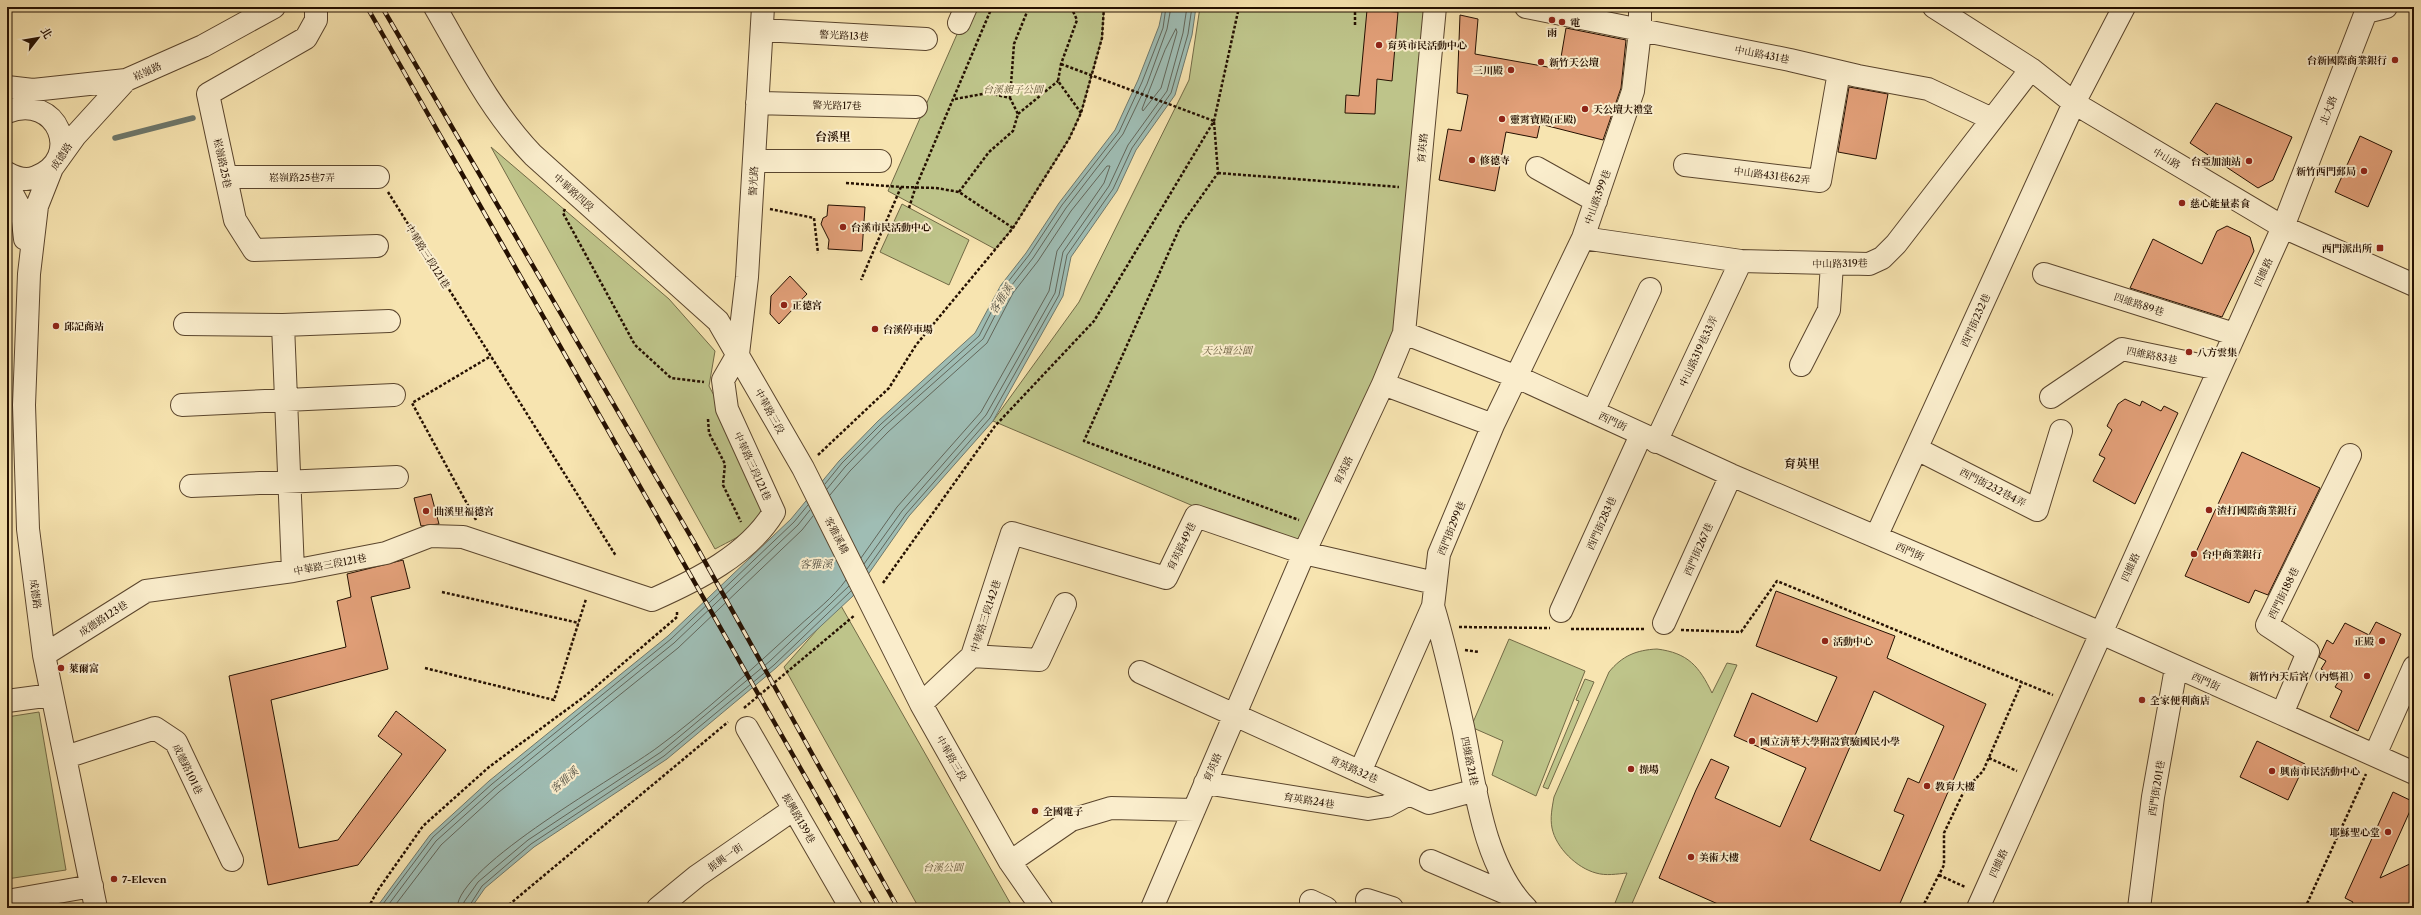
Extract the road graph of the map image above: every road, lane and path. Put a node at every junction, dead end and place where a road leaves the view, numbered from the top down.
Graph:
1 (274, 7) edge
2 (316, 7) edge
3 (435, 7) edge
4 (763, 7) edge
5 (992, 7) edge
6 (1029, 7) edge
7 (1071, 7) edge
8 (1104, 7) edge
9 (1239, 7) edge
10 (1355, 7) edge
11 (1435, 7) edge
12 (1526, 7) edge
13 (1640, 7) edge
14 (1934, 7) edge
15 (2124, 7) edge
16 (2372, 9) edge
17 (1355, 27) dead end
18 (762, 30) junction
19 (1640, 31) junction
20 (926, 39) dead end
21 (1061, 64) junction
22 (2031, 69) junction
23 (1839, 72) junction
24 (126, 80) junction
25 (1058, 81) junction
26 (7, 87) edge
27 (33, 90) junction
28 (1010, 98) junction
29 (955, 99) junction
30 (2074, 103) junction
31 (757, 104) junction
32 (916, 107) dead end
33 (7, 112) edge
34 (1082, 113) junction
35 (1018, 114) junction
36 (50, 117) junction
37 (1992, 119) junction
38 (1214, 121) junction
39 (880, 161) dead end
40 (754, 162) junction
41 (1685, 165) dead end
42 (52, 168) junction
43 (1537, 168) dead end
44 (7, 173) edge
45 (1218, 173) junction
46 (226, 177) junction
47 (378, 177) joint
48 (839, 182) dead end
49 (7, 184) edge
50 (901, 187) junction
51 (915, 188) junction
52 (1405, 188) dead end
53 (959, 192) junction
54 (1596, 201) junction
55 (752, 206) junction
56 (566, 207) dead end
57 (909, 208) dead end
58 (2283, 227) junction
59 (1013, 228) junction
60 (1583, 238) junction
61 (377, 246) dead end
62 (818, 252) dead end
63 (1741, 261) junction
64 (1832, 264) junction
65 (29, 274) junction
66 (2044, 274) dead end
67 (861, 280) dead end
68 (2414, 285) edge
69 (1650, 289) dead end
70 (389, 321) dead end
71 (185, 324) dead end
72 (283, 325) junction
73 (1404, 333) junction
74 (2234, 334) junction
75 (738, 354) junction
76 (491, 356) junction
77 (1801, 365) dead end
78 (2219, 369) junction
79 (1517, 376) junction
80 (710, 380) dead end
81 (706, 382) junction
82 (1383, 384) junction
83 (706, 390) dead end
84 (394, 396) dead end
85 (2051, 398) dead end
86 (286, 399) junction
87 (182, 405) dead end
88 (708, 411) dead end
89 (1593, 412) junction
90 (1493, 425) junction
91 (2061, 430) dead end
92 (1648, 438) junction
93 (1917, 449) junction
94 (2350, 455) dead end
95 (803, 468) junction
96 (1731, 475) junction
97 (397, 477) dead end
98 (289, 481) junction
99 (191, 486) dead end
100 (1306, 522) dead end
101 (742, 526) dead end
102 (1012, 533) joint
103 (1876, 537) junction
104 (491, 547) junction
105 (1304, 553) junction
106 (616, 556) dead end
107 (293, 571) junction
108 (592, 580) junction
109 (1435, 583) junction
110 (165, 588) joint
111 (679, 588) junction
112 (442, 592) dead end
113 (870, 602) junction
114 (1065, 604) dead end
115 (1433, 606) junction
116 (579, 623) junction
117 (1562, 623) junction
118 (1439, 627) junction
119 (1665, 627) junction
120 (2101, 633) junction
121 (44, 655) junction
122 (972, 656) junction
123 (2414, 667) edge
124 (425, 668) dead end
125 (2176, 668) junction
126 (1140, 672) dead end
127 (2022, 682) junction
128 (52, 695) junction
129 (7, 701) edge
130 (2070, 702) junction
131 (921, 704) junction
132 (2282, 714) junction
133 (1234, 715) junction
134 (739, 720) junction
135 (2375, 755) junction
136 (66, 758) junction
137 (1989, 758) junction
138 (1360, 772) junction
139 (2414, 773) edge
140 (2036, 779) junction
141 (1205, 784) junction
142 (1476, 790) junction
143 (1409, 794) junction
144 (794, 809) junction
145 (1194, 810) junction
146 (232, 860) dead end
147 (1430, 861) dead end
148 (1010, 862) junction
149 (1939, 875) junction
150 (92, 886) junction
151 (1366, 900) dead end
152 (7, 901) edge
153 (1521, 902) edge
154 (1981, 902) edge
155 (96, 908) edge
156 (368, 908) edge
157 (505, 908) edge
158 (658, 908) edge
159 (851, 908) edge
160 (1042, 908) edge
161 (1152, 908) edge
162 (1392, 908) edge
163 (1922, 908) edge
164 (2139, 908) edge
165 (2305, 908) edge

1 - 24 street, 崧嶺路
2 - 46 street, 崧嶺路25巷
3 - 75 street, 中華路四段
4 - 18 street, 警光路
5 - 29 path
6 - 28 path
7 - 21 path
8 - 34 path
9 - 38 path
10 - 17 path
11 - 73 street, 育英路
12 - 19 street, 中山路431巷
13 - 19 street, 中山路399巷
14 - 22 street, 中山路
15 - 30 street, 西門街232巷
16 - 58 street, 北大路
18 - 20 street, 警光路13巷
18 - 31 street, 警光路
19 - 23 street, 中山路431巷
19 - 54 street, 中山路399巷
21 - 25 path
21 - 38 path, bridge
22 - 30 street, 中山路
22 - 37 street, 中山路319巷
23 - 37 street, 中山路431巷
23 - 41 street, 中山路431巷62弄
24 - 27 street, 崧嶺路
24 - 42 street, 成德路
25 - 34 path
25 - 35 path
26 - 27 street, 崧嶺路
27 - 33 street
27 - 36 street
28 - 29 path
28 - 35 path
29 - 51 path
30 - 58 street, 中山路
30 - 93 street, 西門街232巷
31 - 32 street, 警光路17巷
31 - 40 street, 警光路
33 - 36 street
34 - 59 path
35 - 53 path
36 - 42 street
37 - 64 street, 中山路319巷
38 - 45 path
38 - 113 path
39 - 40 street
40 - 55 street, 警光路
42 - 44 street
42 - 65 street, 成德路
43 - 54 street
45 - 52 path
45 - 100 path
46 - 47 street, 崧嶺路25巷7弄
46 - 61 street, 崧嶺路25巷
47 - 76 path, 中華路三段121巷
48 - 50 path
49 - 65 street, 成德路
50 - 51 path
50 - 67 path
51 - 53 path
51 - 57 path
53 - 59 path
54 - 60 street, 中山路399巷
55 - 62 path
55 - 75 street, 警光路
56 - 81 path
58 - 68 street, 中山路
58 - 74 street, 四維路
59 - 95 path
60 - 63 street, 中山路319巷
60 - 79 street, 中山路399巷
63 - 64 street, 中山路319巷
63 - 92 street, 中山路319巷33弄
64 - 77 street
65 - 121 street, 成德路
66 - 74 street, 四維路89巷
69 - 89 street
70 - 72 street
71 - 72 street
72 - 86 street
73 - 79 street, 西門街
73 - 82 street, 育英路
74 - 78 street, 四維路
75 - 95 street, 中華路三段
75 - 111 street, 中華路三段121巷
76 - 104 path
76 - 106 path, 中華路三段121巷
78 - 85 street, 四維路83巷
78 - 120 street, 四維路
79 - 89 street, 西門街
79 - 90 street, 西門街299巷
80 - 81 path
81 - 83 path
82 - 90 street
82 - 105 street, 育英路
84 - 86 street
86 - 87 street
86 - 98 street
88 - 101 path
89 - 92 street, 西門街
90 - 109 street, 西門街299巷
91 - 93 street, 西門街232巷4弄
92 - 96 street, 西門街
92 - 117 street, 西門街283巷
93 - 103 street, 西門街232巷
94 - 132 street, 西門街188巷
95 - 113 street, 客雅溪橋
96 - 103 street, 西門街
96 - 119 street, 西門街267巷
97 - 98 street
98 - 99 street
98 - 107 street
102 - 105 street, 育英路49巷
102 - 122 street, 中華路三段142巷
103 - 120 street, 西門街
104 - 107 street, 中華路三段121巷
104 - 108 street, 中華路三段121巷
105 - 109 street
105 - 133 street, 育英路
107 - 110 street, 中華路三段121巷
108 - 111 street, 中華路三段121巷
108 - 116 path
109 - 115 street, 西門街299巷
110 - 121 street, 成德路123巷
111 - 156 path
112 - 116 path
113 - 131 street, 中華路三段
113 - 134 path
114 - 122 street
115 - 118 street, 四維路21巷
115 - 138 street, 西門街299巷
116 - 124 path
117 - 118 path
117 - 119 path
118 - 142 street, 四維路21巷
119 - 127 path
120 - 125 street, 西門街
120 - 130 street, 四維路
121 - 128 street, 成德路
122 - 131 street, 中華路三段142巷
123 - 135 street
125 - 132 street, 西門街
125 - 164 street, 西門街201巷
126 - 133 street, 育英路32巷
127 - 130 path
127 - 137 path
128 - 129 street
128 - 136 street, 成德路
130 - 140 street, 四維路
131 - 148 street, 中華路三段
132 - 135 street, 西門街
133 - 138 street, 育英路32巷
133 - 141 street, 育英路
134 - 144 street, 振興路139巷
134 - 157 path
135 - 139 street, 西門街
135 - 165 path
136 - 146 street, 成德路101巷
136 - 150 street, 成德路
137 - 140 path
137 - 149 path
138 - 143 street, 育英路32巷
140 - 154 street, 四維路
141 - 143 street, 育英路24巷
141 - 145 street, 育英路
142 - 143 street, 育英路32巷
142 - 153 street, 四維路21巷
144 - 158 street, 振興一街
144 - 159 street, 振興路139巷
145 - 148 street
145 - 161 street, 育英路
147 - 153 street
148 - 160 street, 中華路三段
149 - 154 path
149 - 163 path
150 - 152 street
150 - 155 street, 成德路
151 - 162 street

